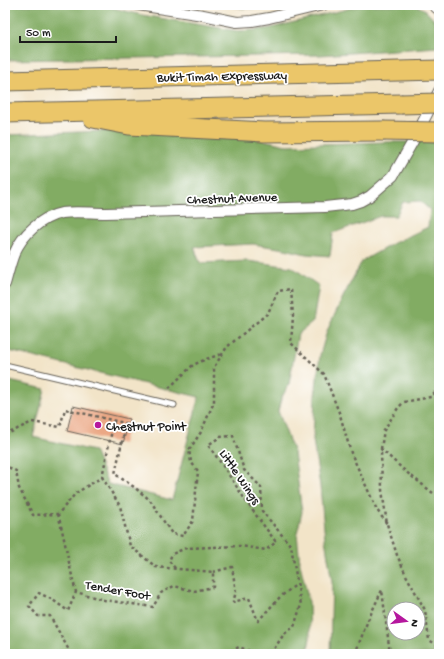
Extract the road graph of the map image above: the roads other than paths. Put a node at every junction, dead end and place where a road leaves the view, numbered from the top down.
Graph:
1 (138, 5) edge
2 (323, 5) edge
3 (433, 5) edge
4 (439, 10) edge
5 (439, 70) edge
6 (5, 81) edge
7 (439, 91) edge
8 (439, 103) edge
9 (60, 111) junction
10 (5, 113) edge
11 (439, 132) edge
12 (5, 284) edge
13 (5, 365) edge
14 (174, 404) dead end
15 (5, 648) edge
16 (10, 654) edge

1 - 2 street
3 - 4 street
5 - 6 highway, Bukit Timah Expressway
7 - 12 street, Chestnut Avenue
8 - 9 highway, bridge
9 - 10 highway
9 - 11 highway, bridge
13 - 14 lane
15 - 16 lane

